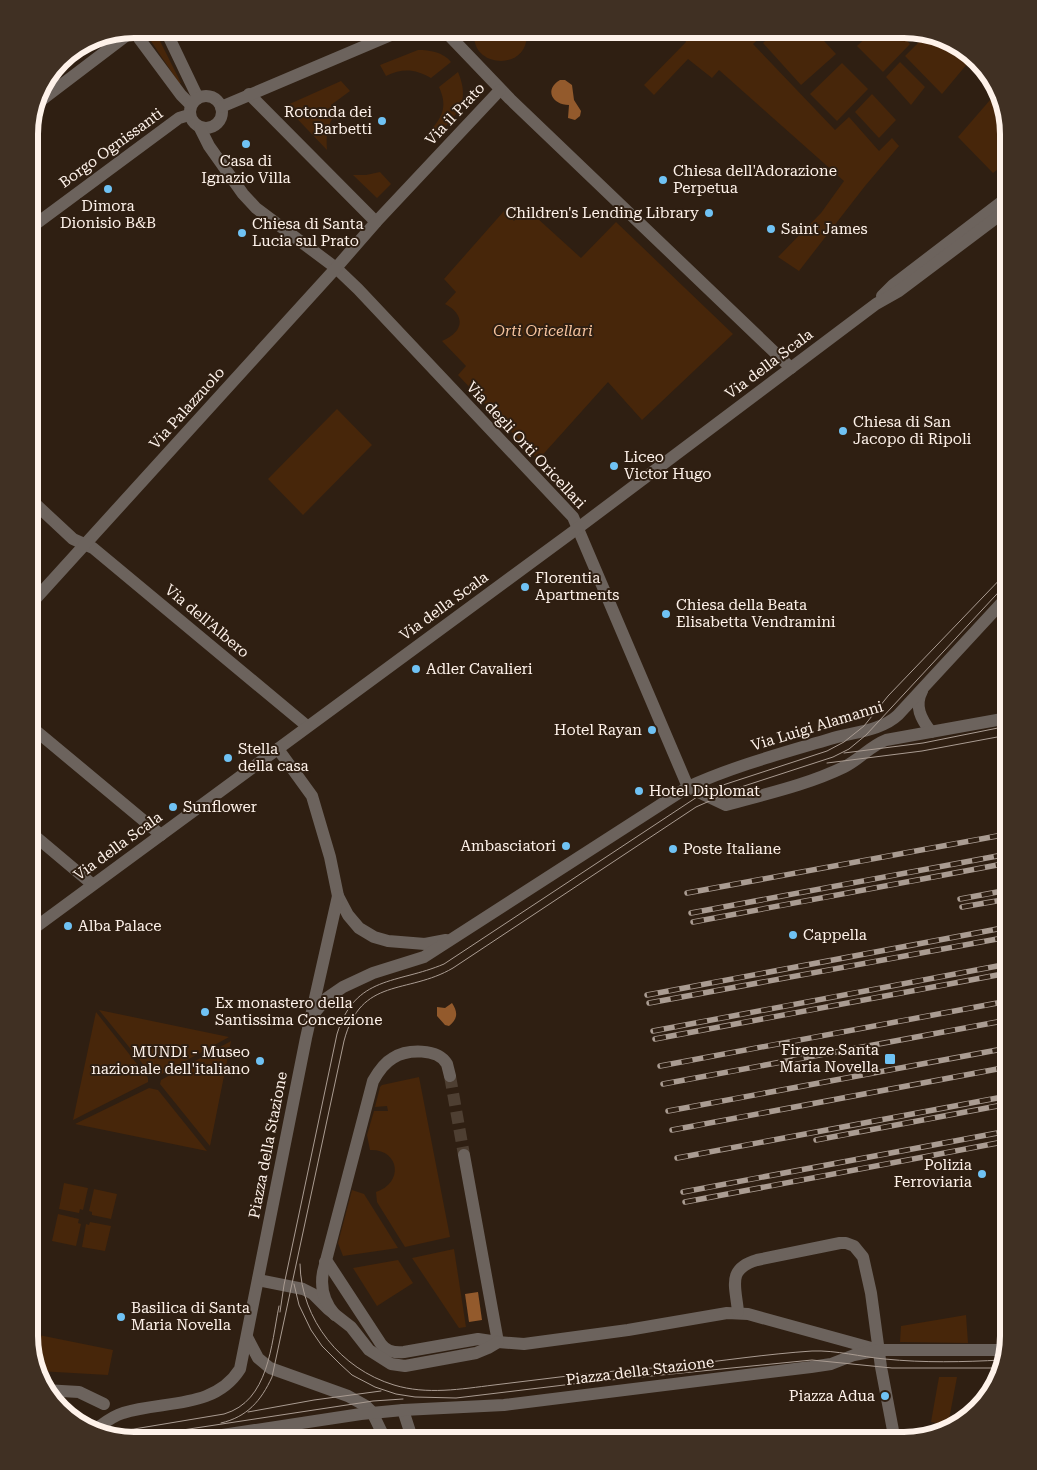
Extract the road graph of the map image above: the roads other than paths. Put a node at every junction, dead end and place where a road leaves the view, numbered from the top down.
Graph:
1 (140, 38) edge
2 (167, 38) edge
3 (383, 38) edge
4 (451, 38) edge
5 (121, 39) edge
6 (500, 90) junction
7 (249, 94) junction
8 (45, 97) edge
9 (193, 106) junction
10 (221, 107) junction
11 (200, 128) junction
12 (1000, 204) edge
13 (1000, 215) edge
14 (38, 222) edge
15 (372, 227) junction
16 (336, 268) junction
17 (876, 304) junction
18 (791, 368) junction
19 (38, 506) edge
20 (578, 528) junction
21 (84, 545) junction
22 (38, 596) edge
23 (1000, 605) edge
24 (924, 686) junction
25 (1000, 719) edge
26 (307, 726) junction
27 (38, 732) edge
28 (931, 732) junction
29 (278, 749) junction
30 (688, 787) junction
31 (161, 835) junction
32 (38, 839) edge
33 (92, 884) junction
34 (337, 892) junction
35 (38, 925) edge
36 (469, 928) joint
37 (454, 937) junction
38 (311, 1017) junction
39 (450, 1076) tunnel mouth
40 (464, 1155) tunnel mouth
41 (325, 1262) junction
42 (258, 1280) junction
43 (738, 1312) junction
44 (336, 1315) junction
45 (247, 1337) junction
46 (498, 1342) junction
47 (879, 1350) junction
48 (999, 1350) edge
49 (54, 1391) edge
50 (104, 1404) dead end
51 (403, 1410) junction
52 (372, 1412) junction
53 (101, 1426) edge
54 (242, 1432) edge
55 (382, 1432) edge
56 (410, 1432) edge
57 (893, 1432) edge

1 - 9 street
2 - 9 street
3 - 7 street
4 - 6 street, Via il Prato
5 - 8 street
6 - 15 street, Via il Prato
6 - 18 street
7 - 10 street
7 - 15 street
9 - 10 street
9 - 11 street
9 - 14 street, Borgo Ognissanti
10 - 11 street
11 - 16 street, Via degli Orti Oricellari
12 - 17 street, Via della Scala
13 - 17 street, Via della Scala
15 - 16 street, Via Palazzuolo
16 - 20 street, Via degli Orti Oricellari
16 - 21 street, Via Palazzuolo
17 - 18 street, Via della Scala
18 - 20 street, Via della Scala
19 - 21 street, Via dell'Albero
20 - 26 street, Via della Scala
20 - 30 street, Via degli Orti Oricellari
21 - 22 street, Via Palazzuolo
21 - 26 street, Via dell'Albero
23 - 24 street, Via Luigi Alamanni
24 - 28 street
24 - 30 street, Via Luigi Alamanni
25 - 28 street
26 - 29 street, Via della Scala
27 - 31 street
28 - 30 street
29 - 31 street, Via della Scala
29 - 34 street
30 - 36 street, Via Luigi Alamanni
31 - 33 street, Via della Scala
32 - 33 street
33 - 35 street, Via della Scala
34 - 37 street, Piazza della Stazione
34 - 38 street, Piazza della Stazione
36 - 37 street, Piazza della Stazione
37 - 38 street, Piazza della Stazione
38 - 42 street, Piazza della Stazione
39 - 41 street
40 - 46 street
41 - 44 street
41 - 46 street, Piazza della Stazione
42 - 44 street
42 - 45 street, Piazza della Stazione
43 - 46 street, Piazza della Stazione
43 - 47 street, Piazza della Stazione
43 - 47 street
44 - 46 street
45 - 52 street
45 - 53 street, Piazza della Stazione
47 - 48 street, Piazza della Stazione
47 - 51 street, Piazza della Stazione
47 - 57 street
49 - 50 street
51 - 52 street, Piazza della Stazione
51 - 56 street
52 - 54 street, Piazza della Stazione
52 - 55 street

